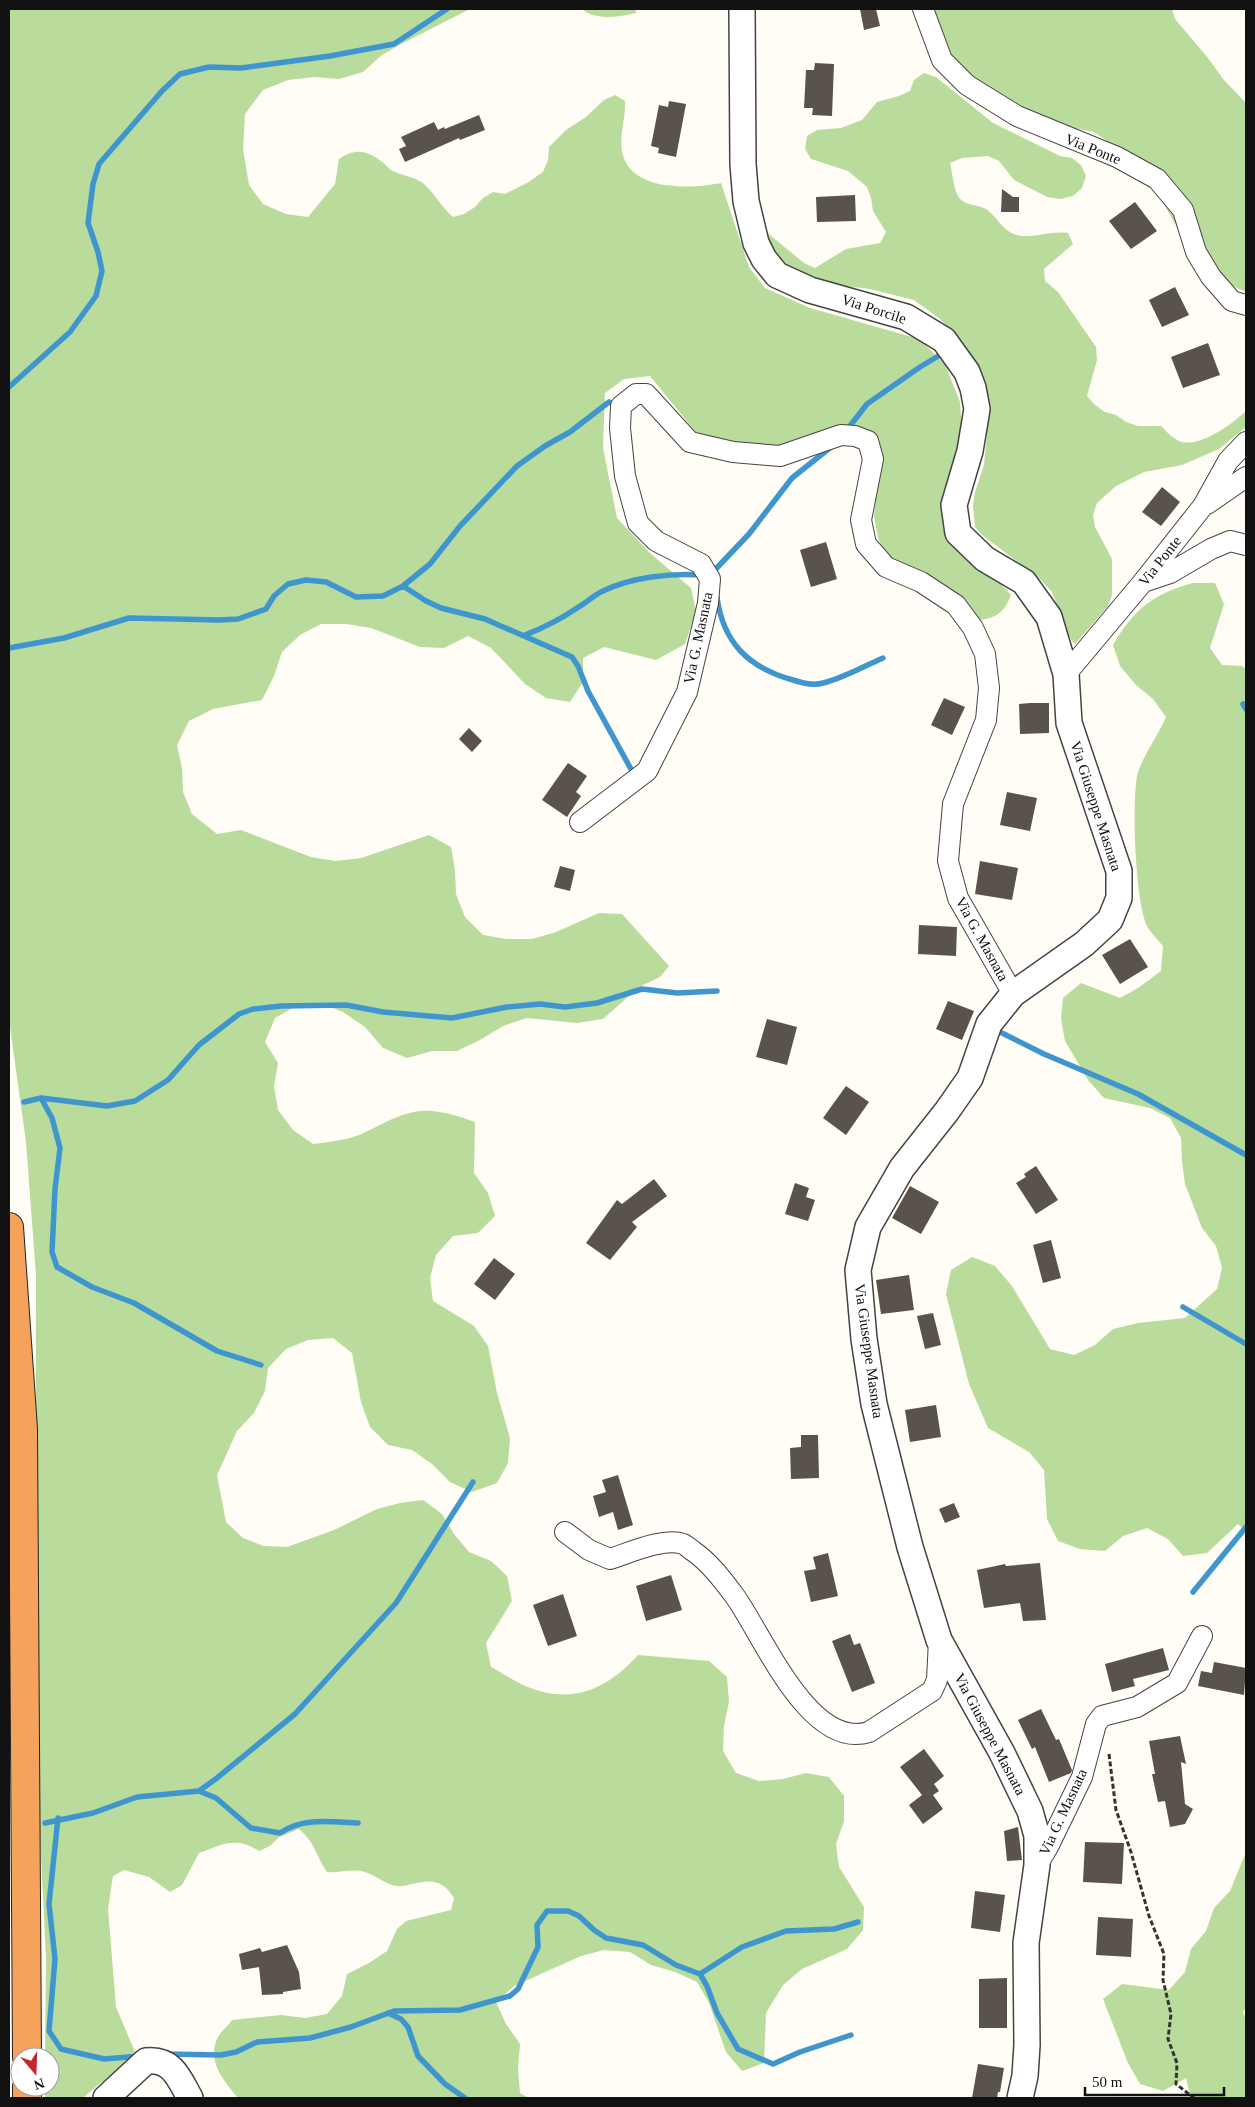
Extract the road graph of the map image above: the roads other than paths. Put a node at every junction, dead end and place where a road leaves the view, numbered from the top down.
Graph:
1 (742, 9) edge
2 (923, 9) edge
3 (1246, 305) edge
4 (1246, 442) edge
5 (1246, 477) edge
6 (1203, 506) junction
7 (1246, 545) edge
8 (1143, 582) junction
9 (1066, 674) junction
10 (580, 822) dead end
11 (1013, 994) junction
12 (9, 1227) edge
13 (565, 1532) dead end
14 (1202, 1636) dead end
15 (939, 1640) junction
16 (1037, 1865) junction
17 (27, 2047) edge
18 (106, 2098) edge
19 (190, 2098) edge
20 (1020, 2098) edge

1 - 9 street, Via Porcile
2 - 3 street, Via Ponte
4 - 6 street, Via Ponte
5 - 6 street
6 - 8 street, Via Ponte
7 - 8 street
8 - 9 street, Via Ponte
9 - 11 street, Via Giuseppe Masnata
10 - 11 street, Via G. Masnata
11 - 15 street, Via Giuseppe Masnata
12 - 17 highway
13 - 15 street
14 - 16 street, Via G. Masnata
15 - 16 street, Via Giuseppe Masnata
16 - 20 street, Via Giuseppe Masnata
18 - 19 street

